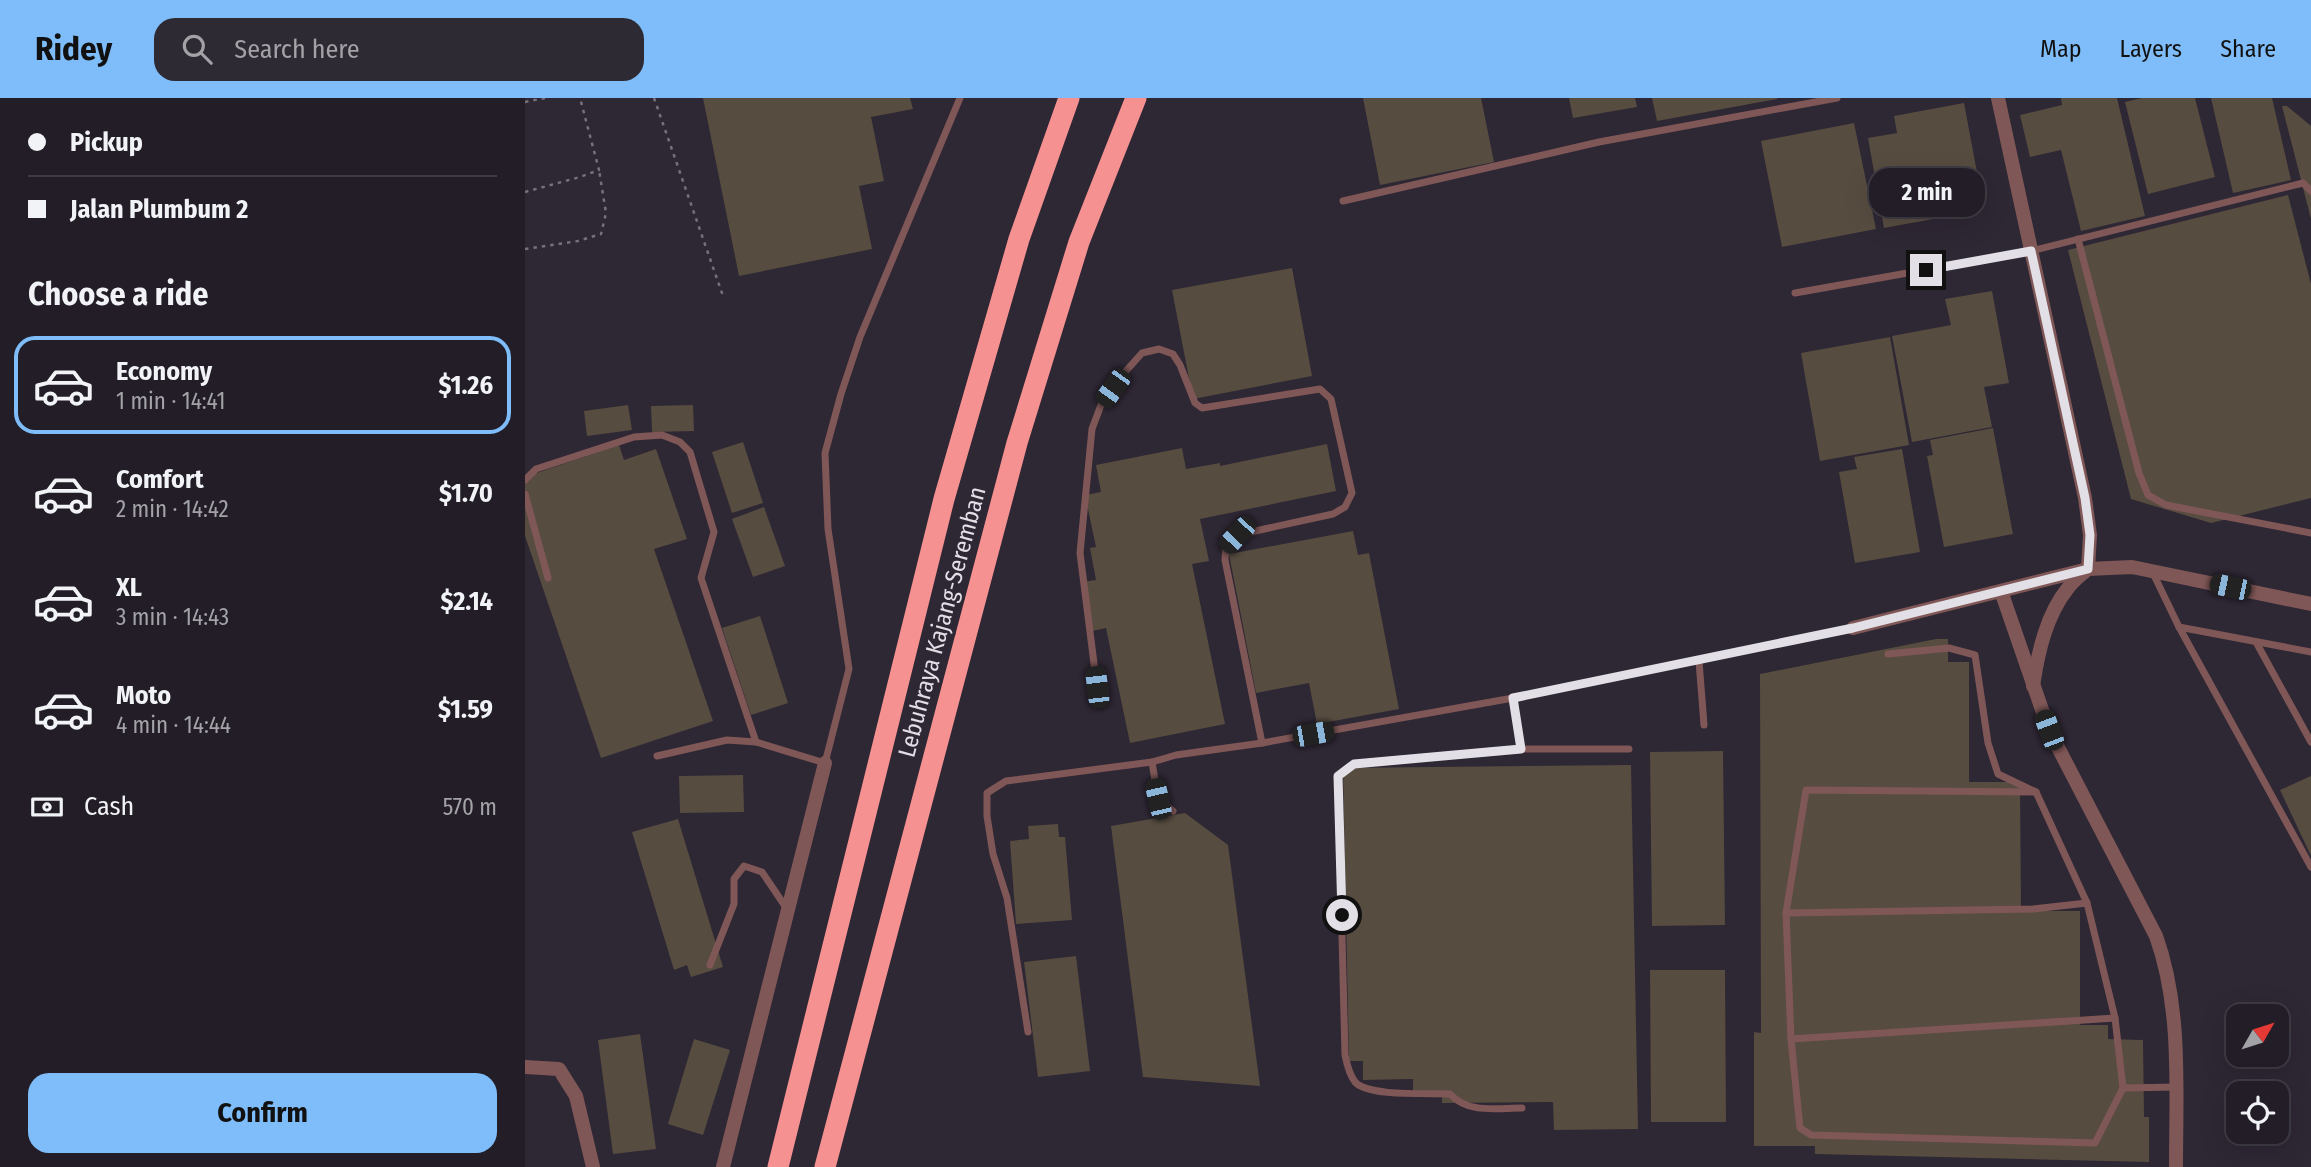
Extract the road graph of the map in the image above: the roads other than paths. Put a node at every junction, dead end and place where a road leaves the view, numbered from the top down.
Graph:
1 (960, 98) edge
2 (1069, 98) edge
3 (1136, 98) edge
4 (1837, 98) edge
5 (1998, 98) edge
6 (2311, 191) edge
7 (1343, 201) dead end
8 (2078, 239) junction
9 (2031, 251) junction
10 (1795, 293) dead end
11 (525, 480) edge
12 (525, 494) edge
13 (2311, 533) edge
14 (2088, 569) junction
15 (2152, 570) junction
16 (548, 578) dead end
17 (2001, 591) junction
18 (2311, 604) edge
19 (2179, 627) junction
20 (1853, 628) joint
21 (2256, 642) junction
22 (2311, 652) edge
23 (1888, 654) dead end
24 (1699, 661) junction
25 (2033, 686) junction
26 (1097, 687) dead end
27 (1513, 698) junction
28 (1704, 725) dead end
29 (756, 742) junction
30 (2311, 742) edge
31 (1262, 743) junction
32 (1521, 749) junction
33 (1629, 749) dead end
34 (657, 756) dead end
35 (1152, 762) junction
36 (825, 763) junction
37 (2036, 793) junction
38 (1173, 811) dead end
39 (2311, 867) edge
40 (2087, 903) junction
41 (787, 910) junction
42 (1786, 913) junction
43 (710, 965) dead end
44 (2115, 1018) junction
45 (1028, 1032) dead end
46 (1791, 1039) junction
47 (525, 1067) edge
48 (2176, 1087) junction
49 (2123, 1088) junction
50 (1522, 1108) dead end
51 (593, 1167) edge
52 (723, 1167) edge
53 (778, 1167) edge
54 (825, 1167) edge
55 (2176, 1167) edge

1 - 36 lane
2 - 53 highway, Lebuhraya Kajang-Seremban
3 - 54 highway, Lebuhraya Kajang-Seremban
4 - 7 lane
5 - 9 street
6 - 8 lane
8 - 9 lane
8 - 13 lane
9 - 10 lane
9 - 14 street
11 - 29 lane
12 - 16 lane
14 - 15 street
14 - 17 street
14 - 25 street
15 - 18 street
15 - 19 lane
17 - 20 street
17 - 25 street
19 - 21 lane
19 - 39 lane
20 - 24 lane
21 - 22 lane
21 - 30 lane
23 - 37 lane
24 - 27 lane
24 - 28 lane
25 - 48 street
26 - 31 lane
27 - 31 lane
27 - 32 lane
29 - 34 lane
29 - 36 lane
31 - 35 lane
32 - 33 lane
32 - 50 lane
35 - 38 lane
35 - 45 lane
36 - 41 street
37 - 40 lane
37 - 42 lane
40 - 42 lane
40 - 44 lane
41 - 43 lane
41 - 52 street
42 - 46 lane
44 - 46 lane
44 - 49 lane
46 - 49 lane
47 - 51 street
48 - 49 lane
48 - 55 street

